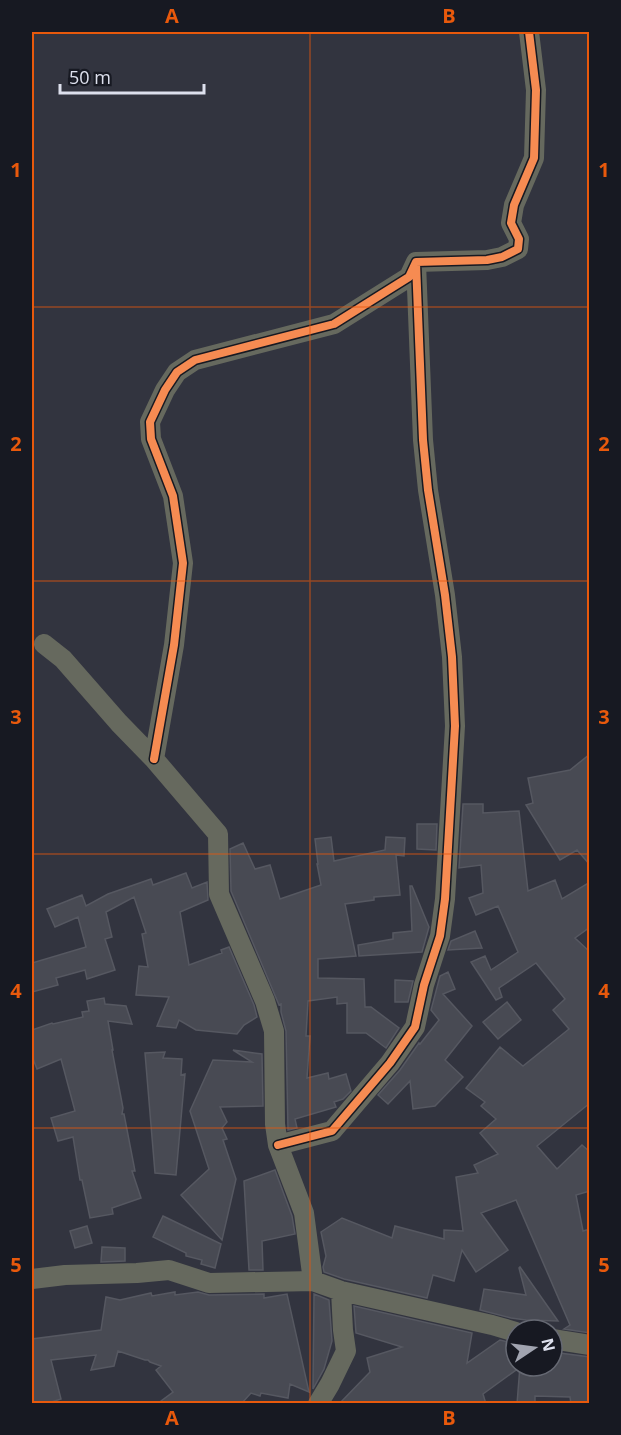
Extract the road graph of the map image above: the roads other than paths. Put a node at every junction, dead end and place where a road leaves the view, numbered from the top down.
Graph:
1 (529, 32) edge
2 (416, 262) junction
3 (44, 644) dead end
4 (154, 759) junction
5 (278, 1145) junction
6 (32, 1279) edge
7 (313, 1281) junction
8 (341, 1291) junction
9 (504, 1329) edge
10 (564, 1341) edge
11 (590, 1345) edge
12 (318, 1404) edge

1 - 2 street
2 - 4 street
2 - 5 street
3 - 4 street
4 - 5 street
5 - 7 street
6 - 7 street
7 - 8 street
8 - 9 street
8 - 12 street
10 - 11 street

